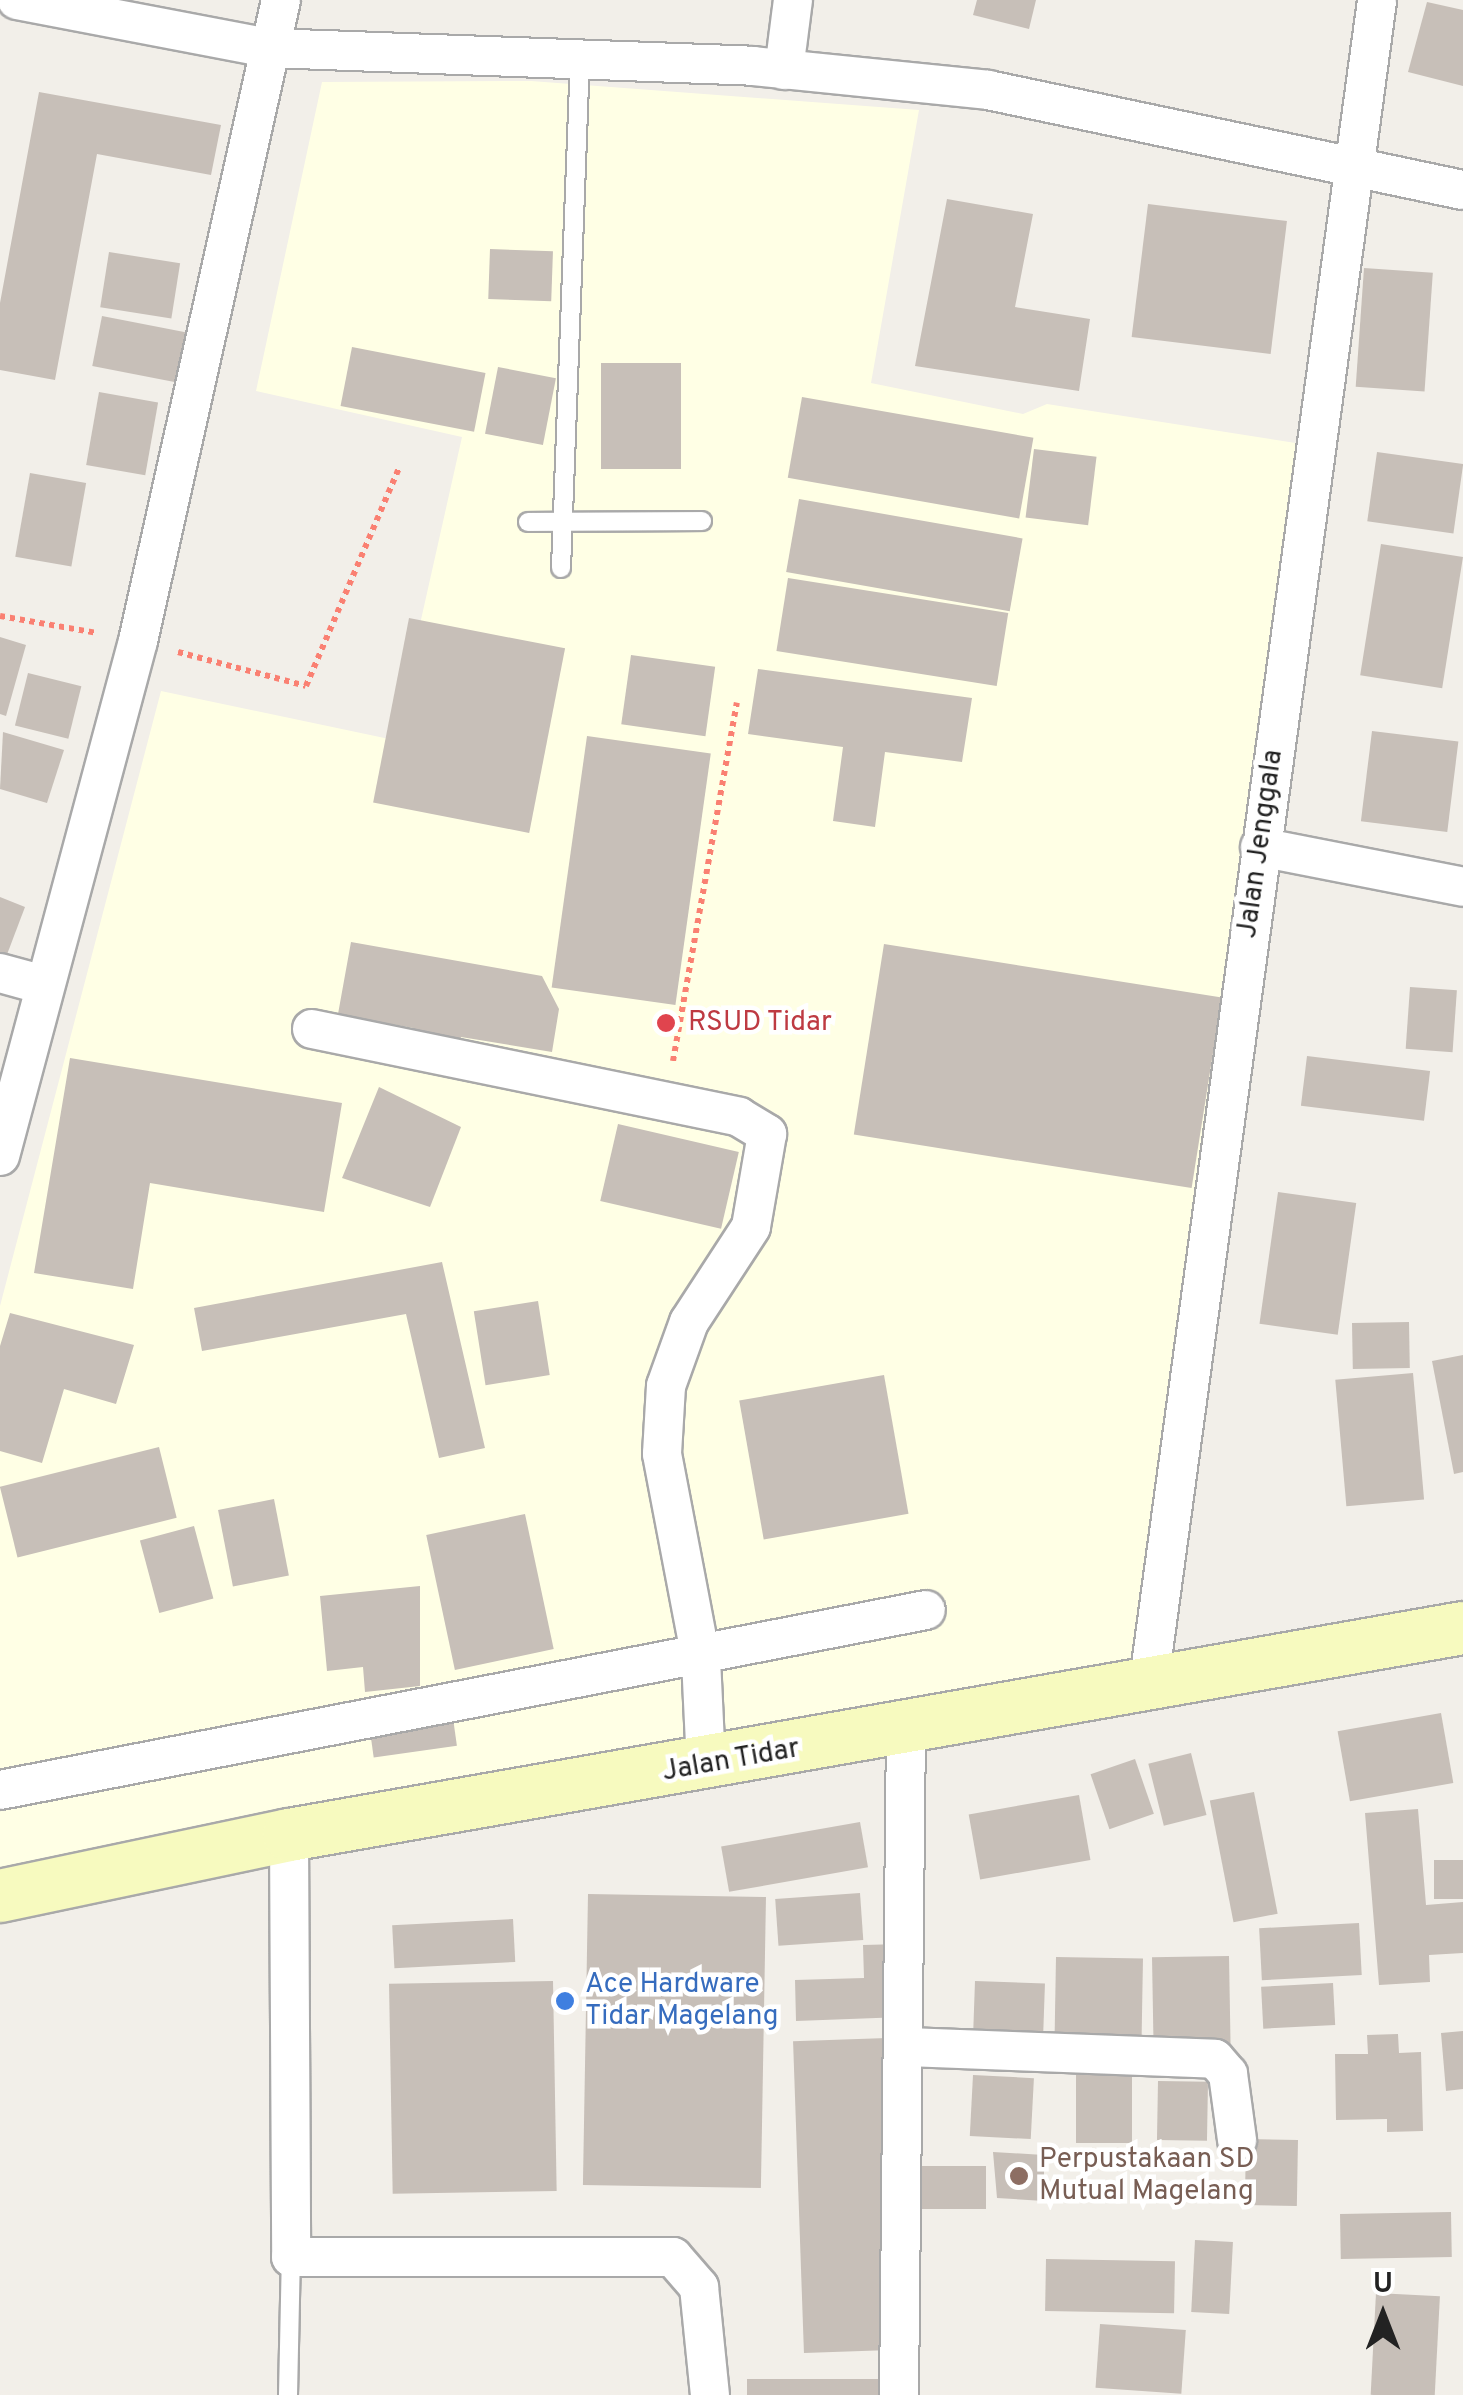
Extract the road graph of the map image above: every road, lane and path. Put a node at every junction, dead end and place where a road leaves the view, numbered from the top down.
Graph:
1 (17, 0) edge
2 (281, 0) edge
3 (792, 0) edge
4 (1377, 0) edge
5 (269, 48) junction
6 (580, 57) junction
7 (784, 70) junction
8 (1349, 161) junction
9 (1463, 190) edge
10 (398, 468) dead end
11 (528, 522) dead end
12 (702, 522) dead end
13 (560, 523) junction
14 (561, 568) dead end
15 (0, 616) edge
16 (138, 641) junction
17 (738, 703) dead end
18 (1260, 847) junction
19 (1463, 887) edge
20 (0, 973) edge
21 (44, 985) junction
22 (312, 1029) dead end
23 (666, 1106) junction
24 (0, 1156) edge
25 (926, 1610) dead end
26 (1463, 1628) edge
27 (701, 1659) junction
28 (1148, 1688) junction
29 (906, 1731) junction
30 (706, 1765) junction
31 (0, 1790) edge
32 (289, 1835) junction
33 (0, 1896) edge
34 (907, 2046) junction
35 (1237, 2140) dead end
36 (291, 2258) junction
37 (288, 2395) edge
38 (710, 2395) edge
39 (900, 2395) edge

1 - 5 street
2 - 5 street
3 - 7 street
4 - 8 street, Jalan Jenggala
5 - 6 street
5 - 16 street
6 - 7 street
6 - 13 lane
7 - 8 street
8 - 9 street
8 - 18 street, Jalan Jenggala
10 - 16 path
11 - 13 lane
12 - 13 lane
13 - 14 lane
15 - 16 path
16 - 21 street
17 - 23 path
18 - 19 street
18 - 28 street, Jalan Jenggala
20 - 21 street
21 - 24 street
22 - 23 street
23 - 27 street
25 - 27 street
26 - 28 main road, Jalan Tidar
27 - 30 street
27 - 31 street
28 - 29 main road, Jalan Tidar
29 - 30 main road, Jalan Tidar
29 - 34 street
30 - 32 main road, Jalan Tidar
32 - 33 main road, Jalan Tidar
32 - 36 street
34 - 35 street
34 - 39 street
36 - 37 lane
36 - 38 street

